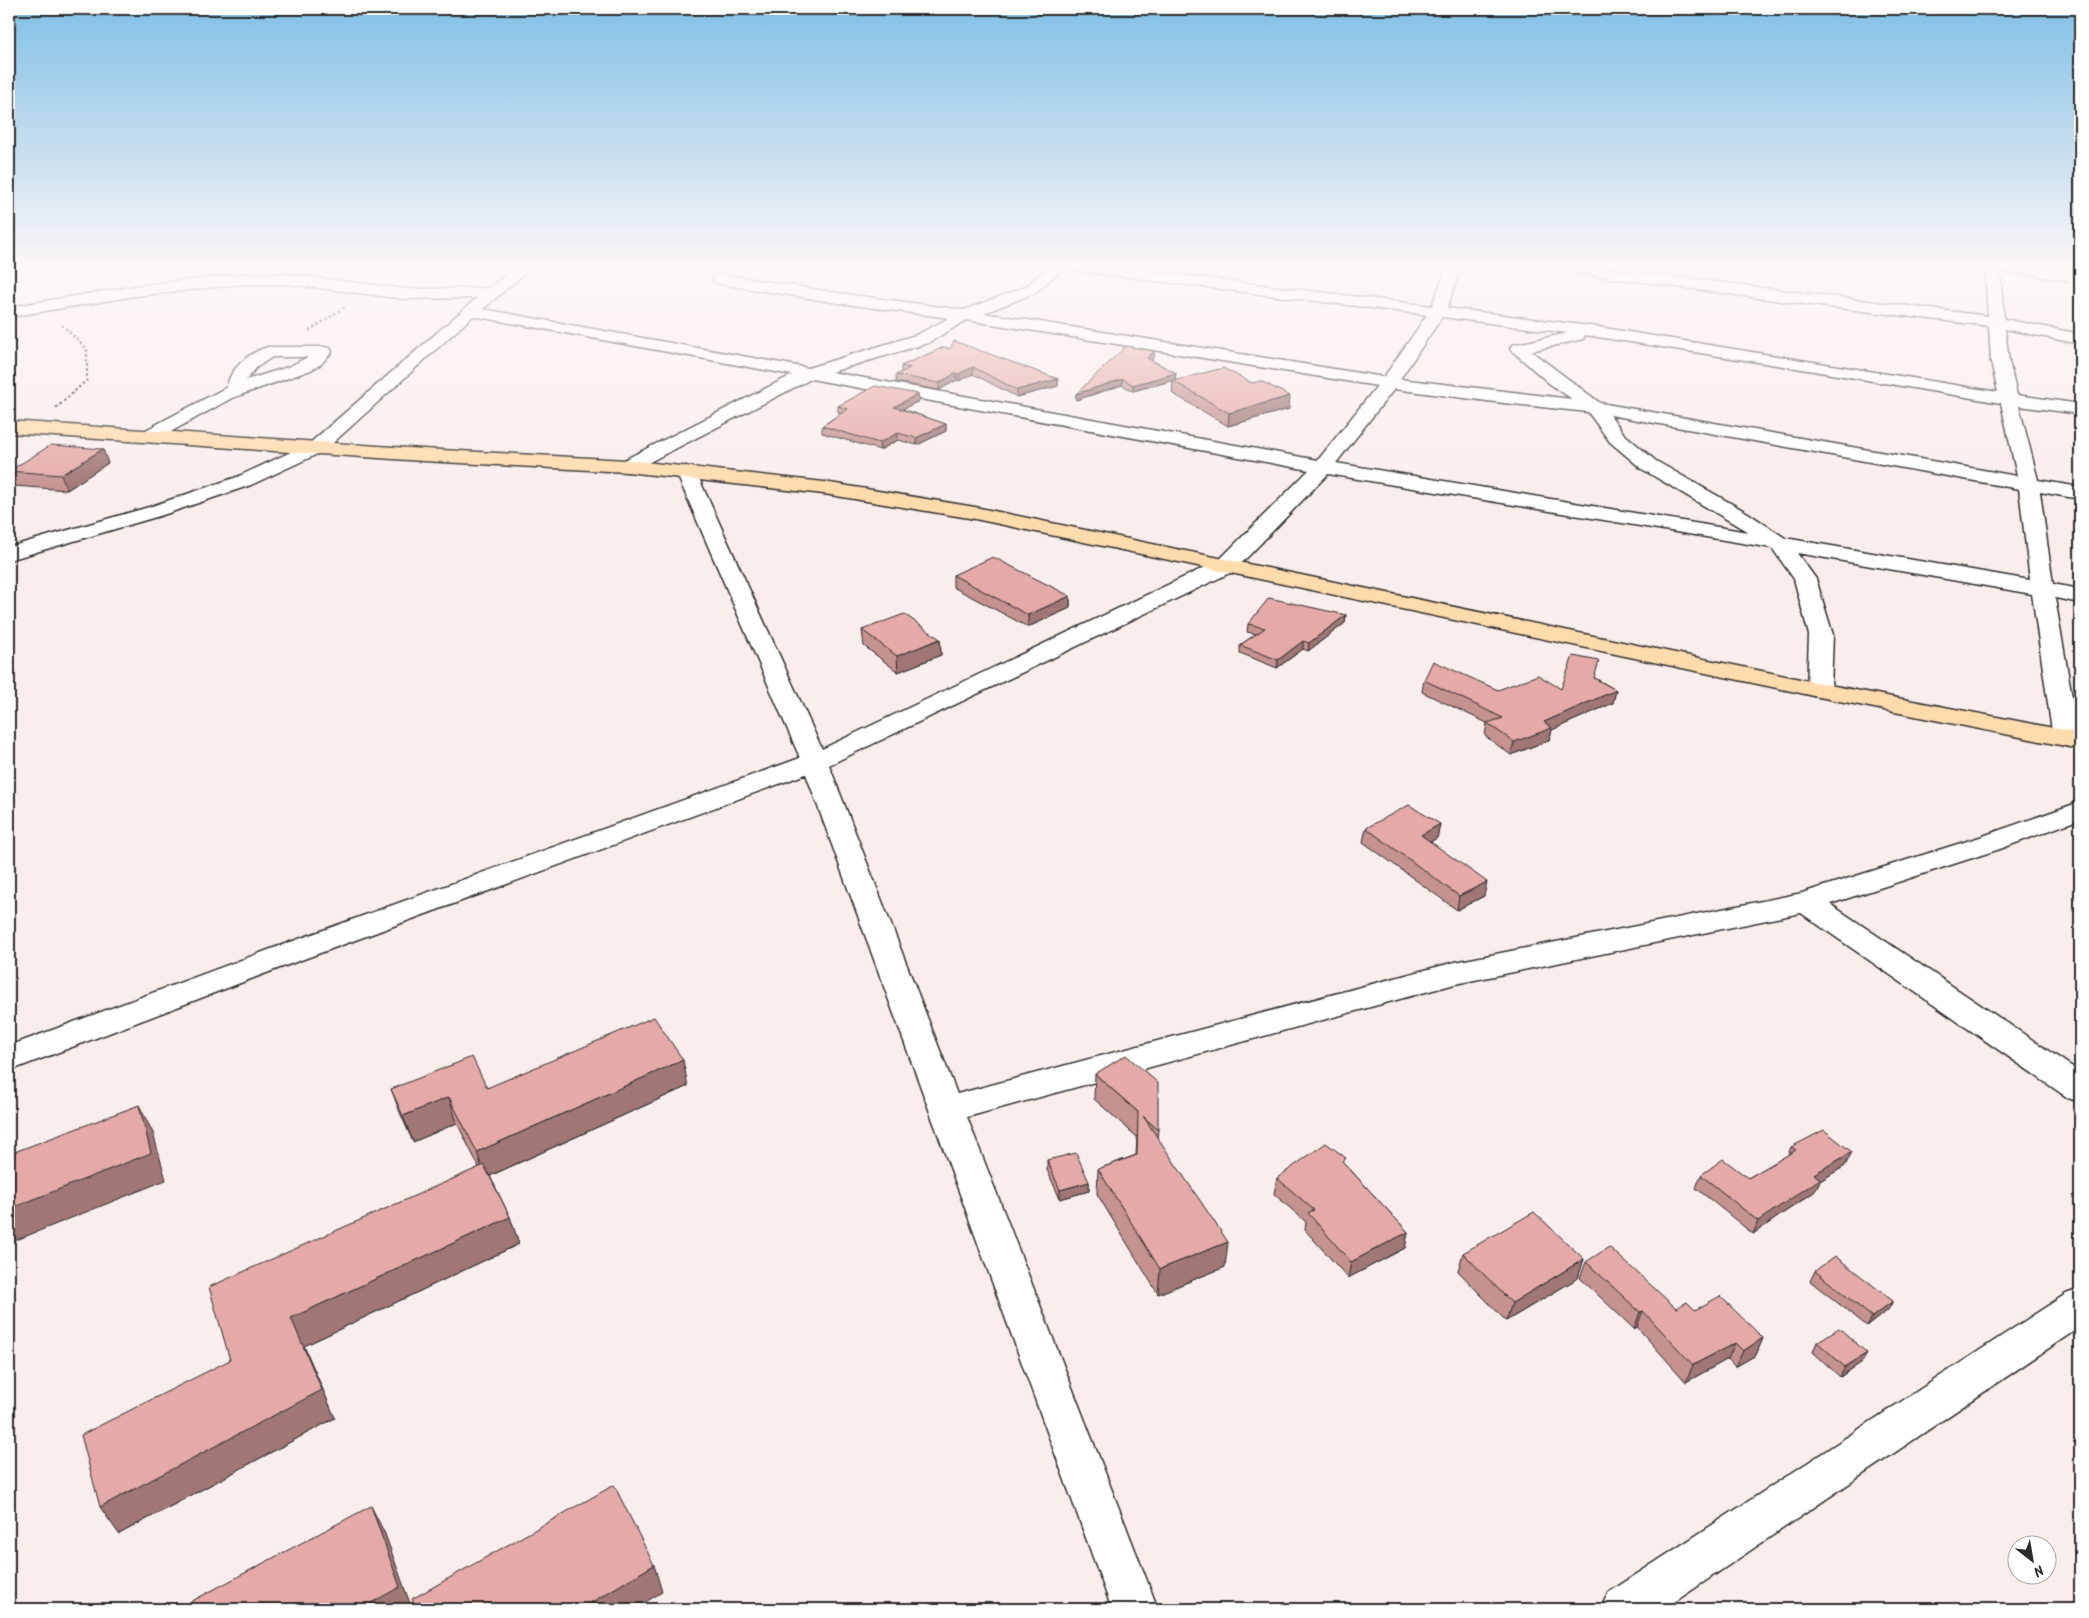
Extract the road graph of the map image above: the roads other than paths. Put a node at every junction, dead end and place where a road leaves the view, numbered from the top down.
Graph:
1 (435, 343) edge
2 (642, 343) edge
3 (910, 343) edge
4 (1137, 343) edge
5 (1417, 343) edge
6 (1549, 343) edge
7 (1665, 343) edge
8 (1999, 343) edge
9 (809, 373) junction
10 (1389, 383) junction
11 (236, 389) junction
12 (2008, 399) junction
13 (1594, 407) junction
14 (2080, 409) edge
15 (9, 427) edge
16 (149, 436) junction
17 (318, 447) junction
18 (627, 466) junction
19 (1323, 467) junction
20 (686, 472) junction
21 (2029, 485) junction
22 (2080, 494) edge
23 (1780, 542) junction
24 (9, 554) edge
25 (1226, 566) junction
26 (2042, 589) junction
27 (2080, 596) edge
28 (1819, 690) junction
29 (2073, 740) edge
30 (815, 762) junction
31 (2080, 810) edge
32 (1806, 902) junction
33 (9, 1059) edge
34 (2080, 1089) edge
35 (946, 1110) junction
36 (2080, 1306) edge
37 (1135, 1609) edge
38 (1624, 1609) edge

1 - 17 street
2 - 9 street
3 - 9 street
4 - 10 street
5 - 10 street
6 - 13 street
7 - 12 street
8 - 12 street
9 - 18 street
9 - 19 street
10 - 13 street
10 - 19 street
11 - 11 street
11 - 16 street
12 - 14 street
12 - 21 street
13 - 21 street
13 - 23 street
15 - 16 highway
16 - 17 highway
17 - 18 highway
17 - 24 street
18 - 20 highway
19 - 23 street
19 - 25 street
20 - 25 highway
20 - 30 street
21 - 22 street
21 - 26 street
23 - 26 street
23 - 28 street
25 - 28 highway
25 - 30 street
26 - 27 street
26 - 29 street
28 - 29 highway
30 - 33 street
30 - 35 street
31 - 32 street
32 - 34 street
32 - 35 street
35 - 37 street
36 - 38 street

